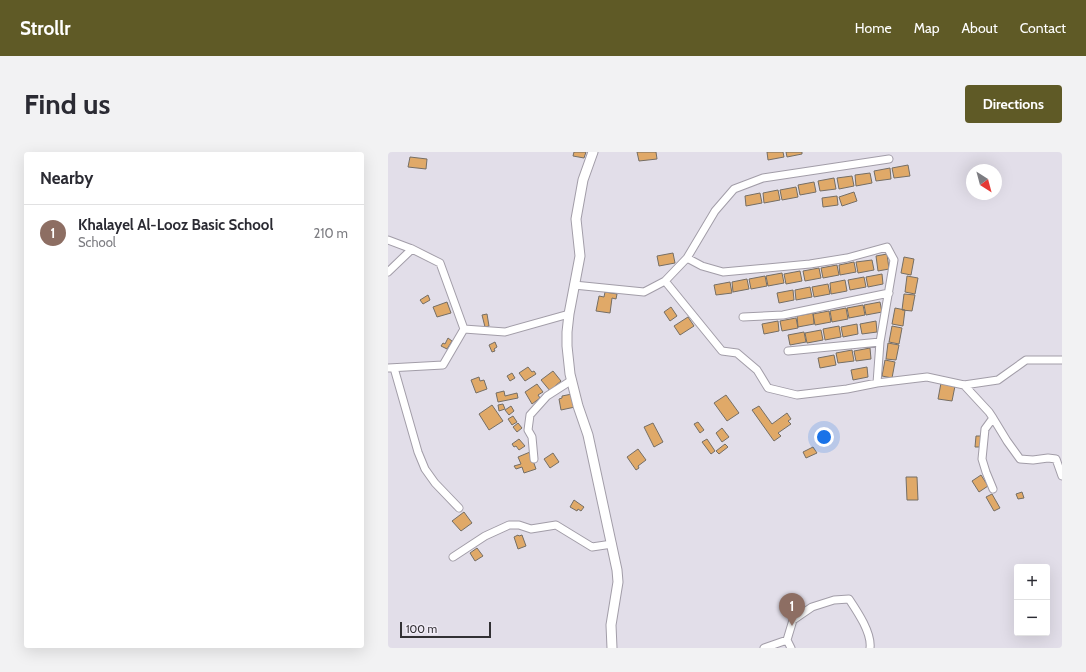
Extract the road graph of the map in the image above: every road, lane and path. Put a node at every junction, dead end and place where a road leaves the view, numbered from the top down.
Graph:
1 (593, 152) edge
2 (889, 159) dead end
3 (388, 240) edge
4 (412, 249) junction
5 (687, 258) junction
6 (388, 272) edge
7 (665, 281) junction
8 (574, 285) junction
9 (889, 293) junction
10 (569, 314) junction
11 (743, 317) dead end
12 (464, 329) junction
13 (880, 342) junction
14 (788, 351) dead end
15 (1062, 360) edge
16 (391, 368) edge
17 (572, 380) junction
18 (877, 383) junction
19 (964, 386) junction
20 (993, 418) junction
21 (534, 459) dead end
22 (1062, 476) edge
23 (993, 489) dead end
24 (459, 508) dead end
25 (612, 544) junction
26 (454, 557) dead end
27 (787, 640) junction
28 (612, 648) edge
29 (764, 648) edge
30 (791, 648) edge
31 (870, 648) edge

1 - 8 street
2 - 5 street
3 - 4 street
4 - 6 street
4 - 12 street
5 - 7 street
5 - 9 street
7 - 8 street
7 - 18 street
8 - 10 street
9 - 11 street
9 - 13 street
10 - 12 street
10 - 17 street
12 - 16 street
13 - 14 street
13 - 18 street
15 - 19 street
16 - 24 street
17 - 21 street
17 - 25 street
18 - 19 street
19 - 20 street
20 - 22 street
20 - 23 street
25 - 26 street
25 - 28 street
27 - 29 street
27 - 30 street
27 - 31 street

